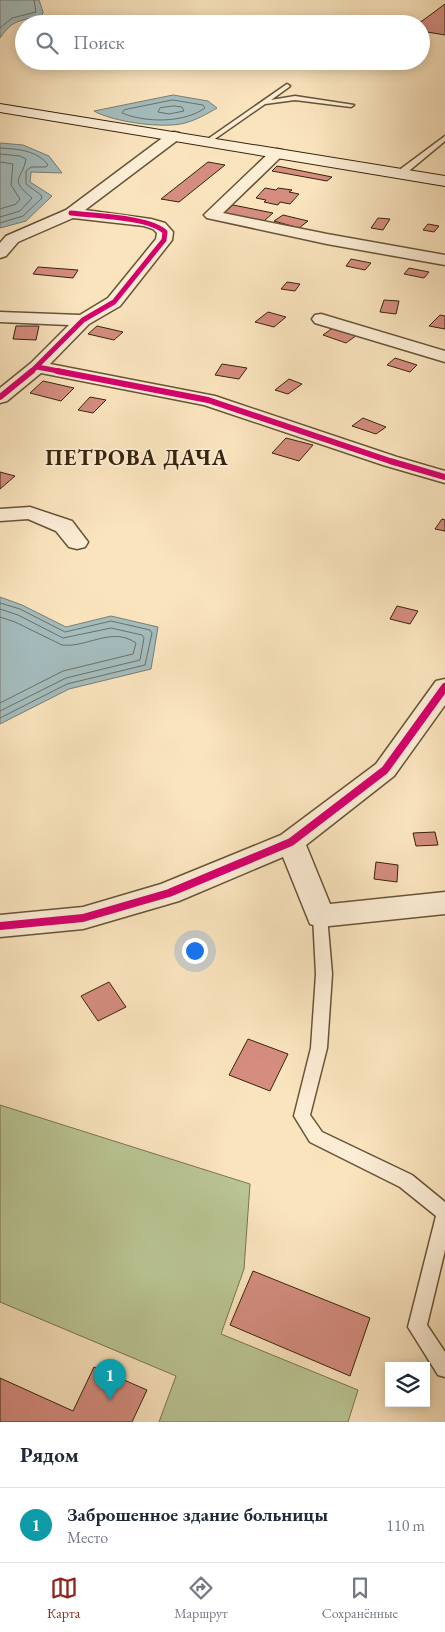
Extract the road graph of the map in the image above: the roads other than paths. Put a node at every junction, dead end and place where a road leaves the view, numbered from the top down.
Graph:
1 (287, 86) dead end
2 (262, 103) junction
3 (351, 105) dead end
4 (0, 108) edge
5 (174, 136) junction
6 (445, 138) edge
7 (207, 142) junction
8 (277, 153) junction
9 (401, 173) junction
10 (443, 178) edge
11 (71, 214) junction
12 (6, 241) edge
13 (0, 253) edge
14 (445, 260) edge
15 (0, 317) edge
16 (321, 318) dead end
17 (83, 320) junction
18 (445, 357) edge
19 (37, 368) junction
20 (0, 397) edge
21 (445, 477) edge
22 (0, 515) edge
23 (77, 542) dead end
24 (445, 687) edge
25 (291, 842) junction
26 (445, 903) edge
27 (320, 916) junction
28 (0, 926) edge
29 (445, 1214) edge
30 (445, 1368) edge

1 - 2 lane
2 - 3 lane
2 - 7 lane
4 - 5 main road
5 - 7 main road
5 - 11 street
6 - 9 lane
7 - 8 main road
8 - 9 main road
8 - 14 street
9 - 10 main road
11 - 12 street
11 - 17 street
12 - 13 street
15 - 17 street
16 - 18 street
17 - 19 street
19 - 20 street
19 - 21 street
22 - 23 street
24 - 25 street
25 - 27 street
25 - 28 street
26 - 27 street
27 - 29 lane
29 - 30 lane

